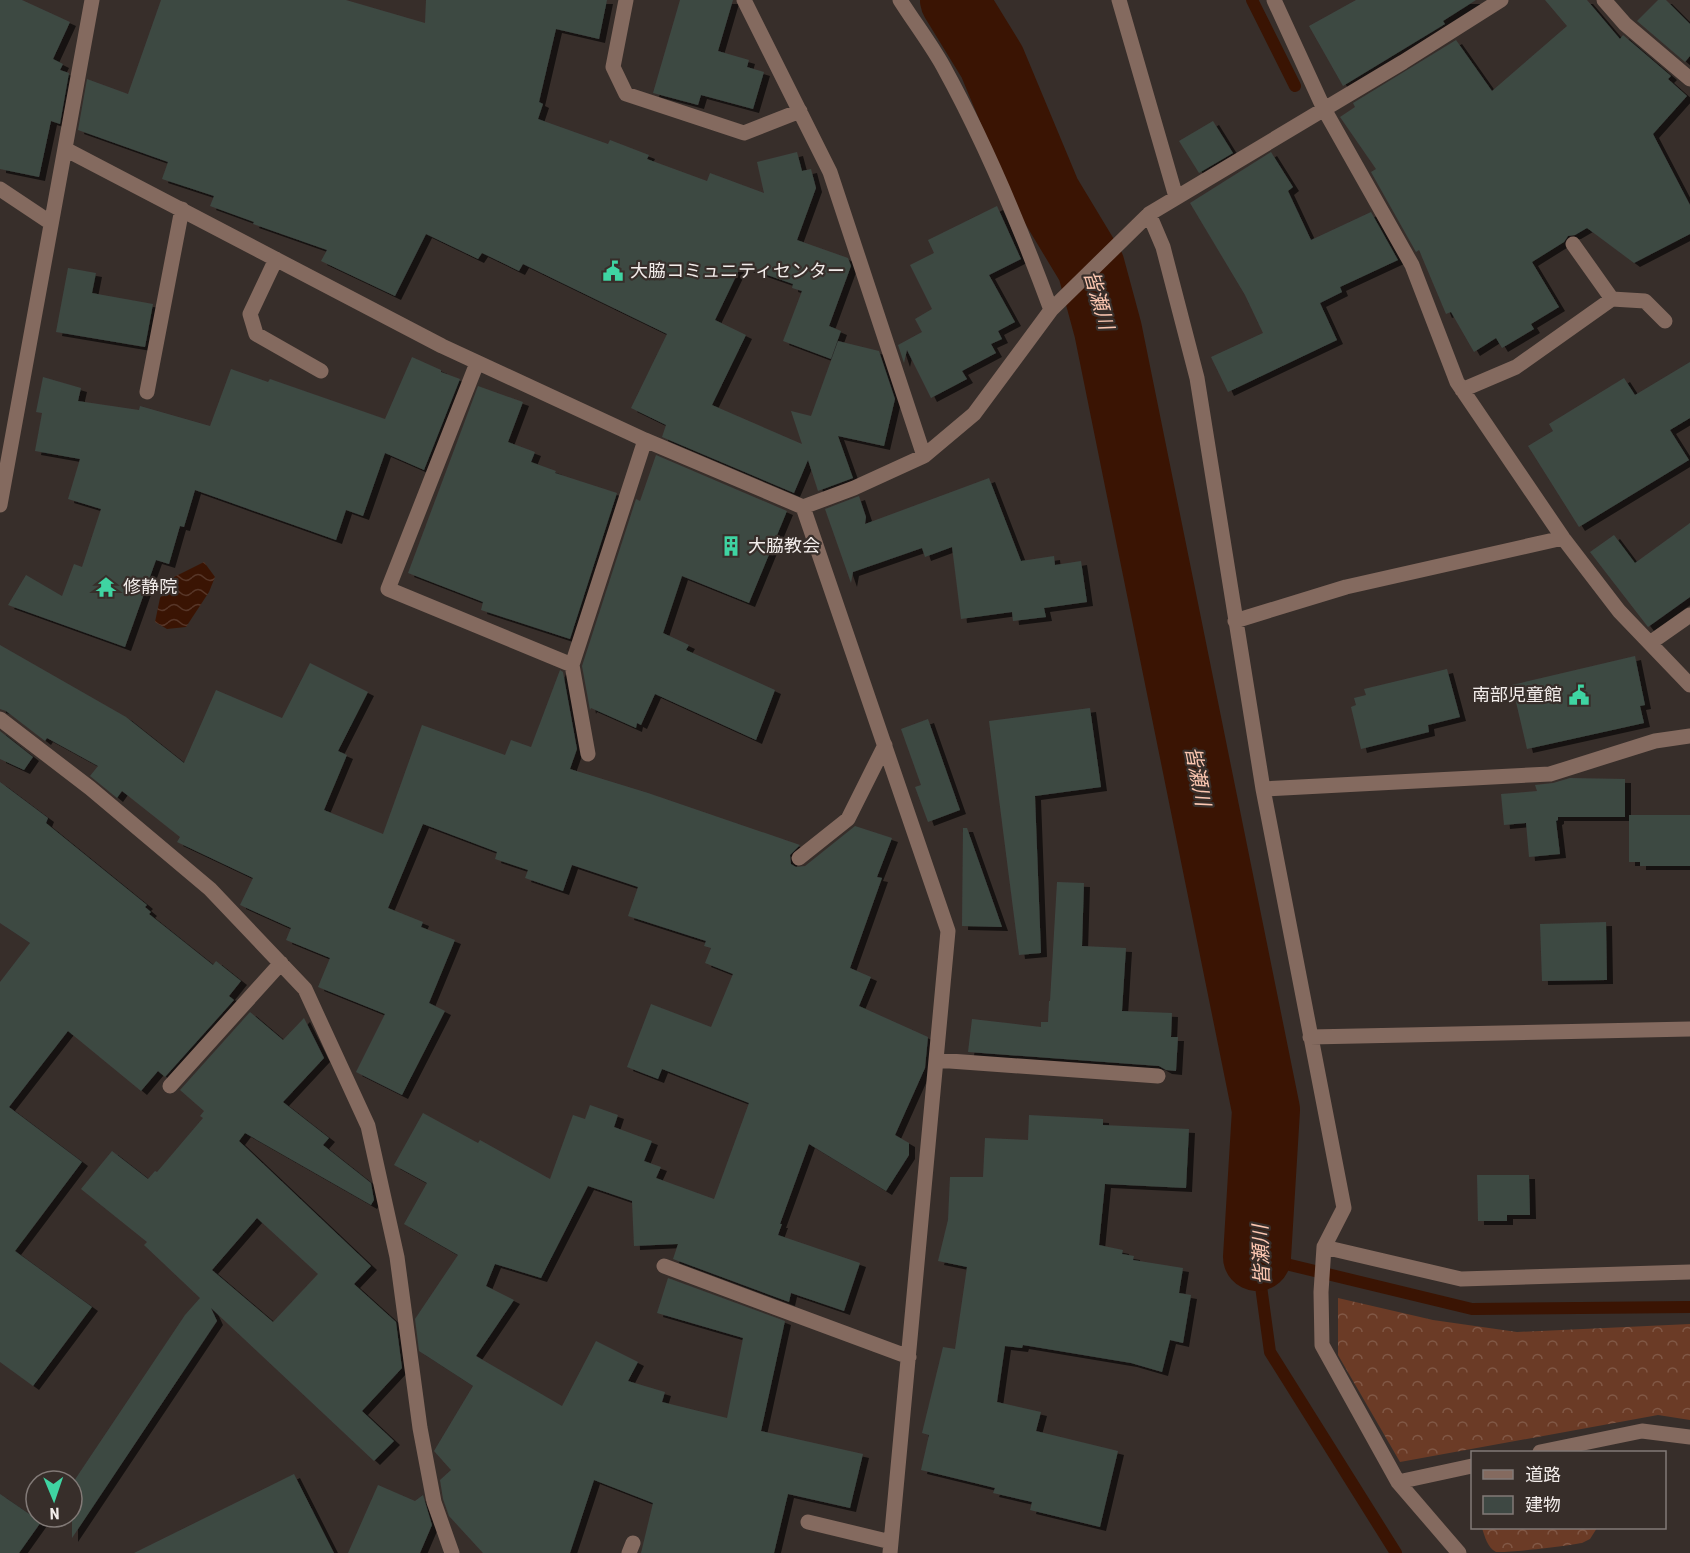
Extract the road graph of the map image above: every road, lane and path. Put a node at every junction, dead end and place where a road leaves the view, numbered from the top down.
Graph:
1 (92, 0) edge
2 (626, 0) edge
3 (744, 0) edge
4 (900, 0) edge
5 (1119, 0) edge
6 (1274, 0) edge
7 (1501, 0) edge
8 (1604, 0) edge
9 (1690, 79) edge
10 (1324, 109) junction
11 (800, 111) junction
12 (65, 149) junction
13 (0, 189) edge
14 (1176, 197) junction
15 (182, 209) junction
16 (1149, 214) junction
17 (51, 223) junction
18 (1573, 244) dead end
19 (276, 259) junction
20 (1612, 299) junction
21 (1051, 310) junction
22 (1665, 321) dead end
23 (477, 363) junction
24 (321, 371) dead end
25 (1462, 390) junction
26 (147, 392) dead end
27 (645, 440) junction
28 (924, 456) junction
29 (0, 505) edge
30 (803, 507) junction
31 (1563, 538) junction
32 (1690, 615) edge
33 (1235, 621) junction
34 (1650, 644) junction
35 (572, 665) junction
36 (1690, 685) edge
37 (0, 719) edge
38 (1690, 736) edge
39 (885, 745) junction
40 (588, 754) dead end
41 (1263, 789) junction
42 (800, 858) dead end
43 (281, 963) junction
44 (1690, 1029) edge
45 (1310, 1037) junction
46 (936, 1060) junction
47 (1158, 1076) dead end
48 (170, 1086) dead end
49 (1324, 1248) junction
50 (664, 1266) dead end
51 (1690, 1272) edge
52 (909, 1357) junction
53 (1690, 1437) edge
54 (1545, 1451) edge
55 (1471, 1467) edge
56 (1398, 1482) junction
57 (808, 1522) dead end
58 (891, 1547) edge
59 (452, 1553) edge
60 (1459, 1553) edge

1 - 12 street
2 - 11 street
3 - 11 street
4 - 21 street
5 - 14 street
6 - 10 street
7 - 10 street
8 - 9 street
10 - 14 street
10 - 25 street
11 - 28 street
12 - 15 street
12 - 17 street
13 - 17 street
14 - 16 street
15 - 19 street
15 - 26 street
16 - 21 street
16 - 33 street
17 - 29 street
18 - 20 street
19 - 23 street
19 - 24 street
20 - 22 street
20 - 25 street
21 - 28 street
23 - 27 street
23 - 35 street
25 - 31 street
27 - 30 street
27 - 35 street
28 - 30 street
30 - 39 street
31 - 33 street
31 - 34 street
32 - 34 street
33 - 41 street
34 - 36 street
35 - 40 street
37 - 43 street
38 - 41 street
39 - 42 street
39 - 46 street
41 - 45 street
43 - 48 street
43 - 59 street
44 - 45 street
45 - 49 street
46 - 47 street
46 - 52 street
49 - 51 street
49 - 56 street
50 - 52 street
52 - 58 street
53 - 54 street
55 - 56 street
56 - 60 street
57 - 58 street

